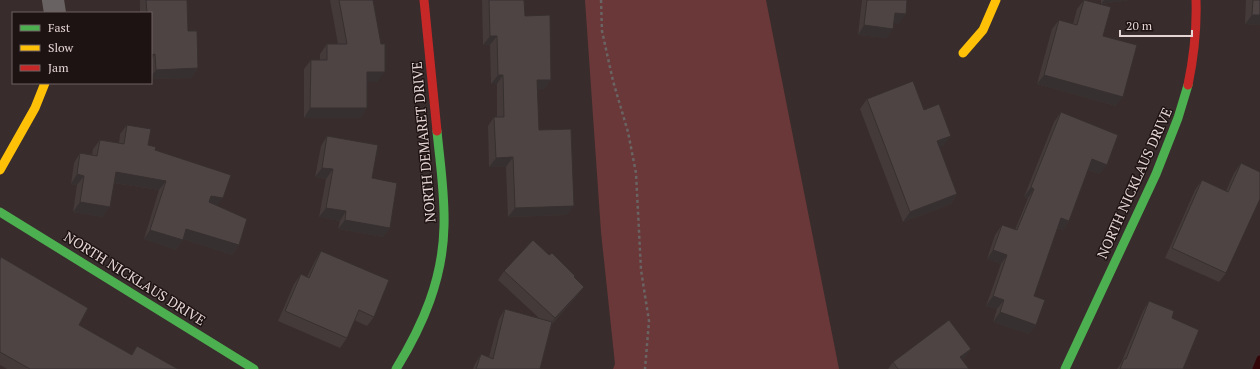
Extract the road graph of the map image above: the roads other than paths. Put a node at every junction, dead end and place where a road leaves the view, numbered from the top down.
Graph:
1 (53, 0) edge
2 (424, 0) edge
3 (996, 0) edge
4 (1196, 0) edge
5 (55, 12) edge
6 (963, 53) dead end
7 (45, 84) edge
8 (0, 170) edge
9 (0, 212) edge
10 (254, 369) edge
11 (396, 369) edge
12 (1065, 369) edge

1 - 5 street
2 - 11 street, NORTH DEMARET DRIVE
3 - 6 street
4 - 12 street, NORTH NICKLAUS DRIVE
7 - 8 street
9 - 10 street, NORTH NICKLAUS DRIVE

